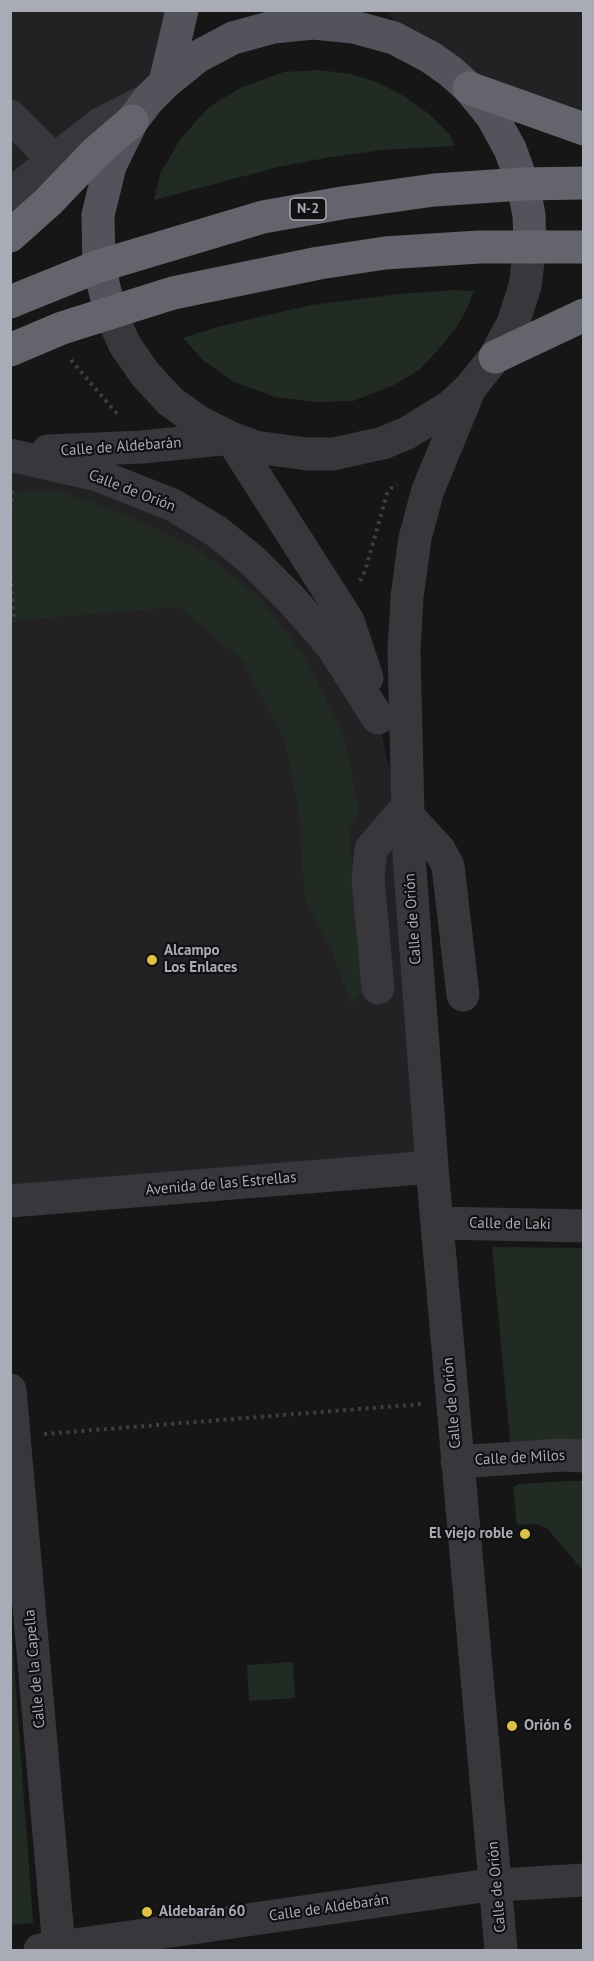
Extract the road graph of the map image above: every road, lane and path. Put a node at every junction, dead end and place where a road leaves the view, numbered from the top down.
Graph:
1 (182, 10) edge
2 (385, 10) edge
3 (430, 57) junction
4 (468, 88) junction
5 (148, 101) junction
6 (10, 116) edge
7 (584, 129) edge
8 (53, 159) junction
9 (584, 183) edge
10 (523, 184) junction
11 (10, 195) edge
12 (10, 236) edge
13 (530, 247) junction
14 (584, 247) edge
15 (99, 266) junction
16 (10, 302) edge
17 (110, 312) junction
18 (584, 315) edge
19 (10, 350) edge
20 (495, 357) junction
21 (71, 359) dead end
22 (470, 388) junction
23 (125, 423) dead end
24 (231, 438) junction
25 (10, 453) edge
26 (402, 483) dead end
27 (10, 539) edge
28 (11, 579) edge
29 (357, 585) dead end
30 (14, 622) dead end
31 (378, 718) junction
32 (404, 816) junction
33 (378, 988) dead end
34 (463, 995) dead end
35 (432, 1167) junction
36 (10, 1201) edge
37 (437, 1223) junction
38 (584, 1226) edge
39 (10, 1390) edge
40 (452, 1402) junction
41 (15, 1436) junction
42 (584, 1456) edge
43 (457, 1462) junction
44 (584, 1880) edge
45 (497, 1884) junction
46 (49, 1949) edge
47 (501, 1950) edge

1 - 5 main road
2 - 3 main road
3 - 4 main road
3 - 5 main road
4 - 7 highway
4 - 10 main road
5 - 8 street
5 - 12 highway
5 - 15 main road
6 - 8 street
8 - 11 street
9 - 10 highway, N-2
10 - 13 main road
10 - 15 highway, N-2
13 - 14 highway
13 - 17 highway
13 - 20 street
15 - 16 highway, N-2
15 - 17 main road
17 - 19 highway
17 - 24 street
18 - 20 highway
20 - 22 street
21 - 23 path
22 - 24 street
22 - 32 street, Calle de Orión
24 - 25 street, Calle de Aldebarán
24 - 31 street, Calle de Orión
25 - 31 street, Calle de Orión
26 - 29 path
27 - 28 path
28 - 30 path
31 - 32 street, Calle de Orión
32 - 33 street
32 - 34 street
32 - 35 street, Calle de Orión
35 - 36 street, Avenida de las Estrellas
35 - 37 street, Calle de Orión
37 - 38 street, Calle de Laki
37 - 40 street, Calle de Orión
39 - 41 street, Calle de la Capella
40 - 41 path
40 - 43 street, Calle de Orión
41 - 46 street, Calle de la Capella
42 - 43 street, Calle de Milos
43 - 45 street, Calle de Orión
44 - 45 street, Calle de Aldebarán
45 - 46 street, Calle de Aldebarán
45 - 47 street, Calle de Orión

